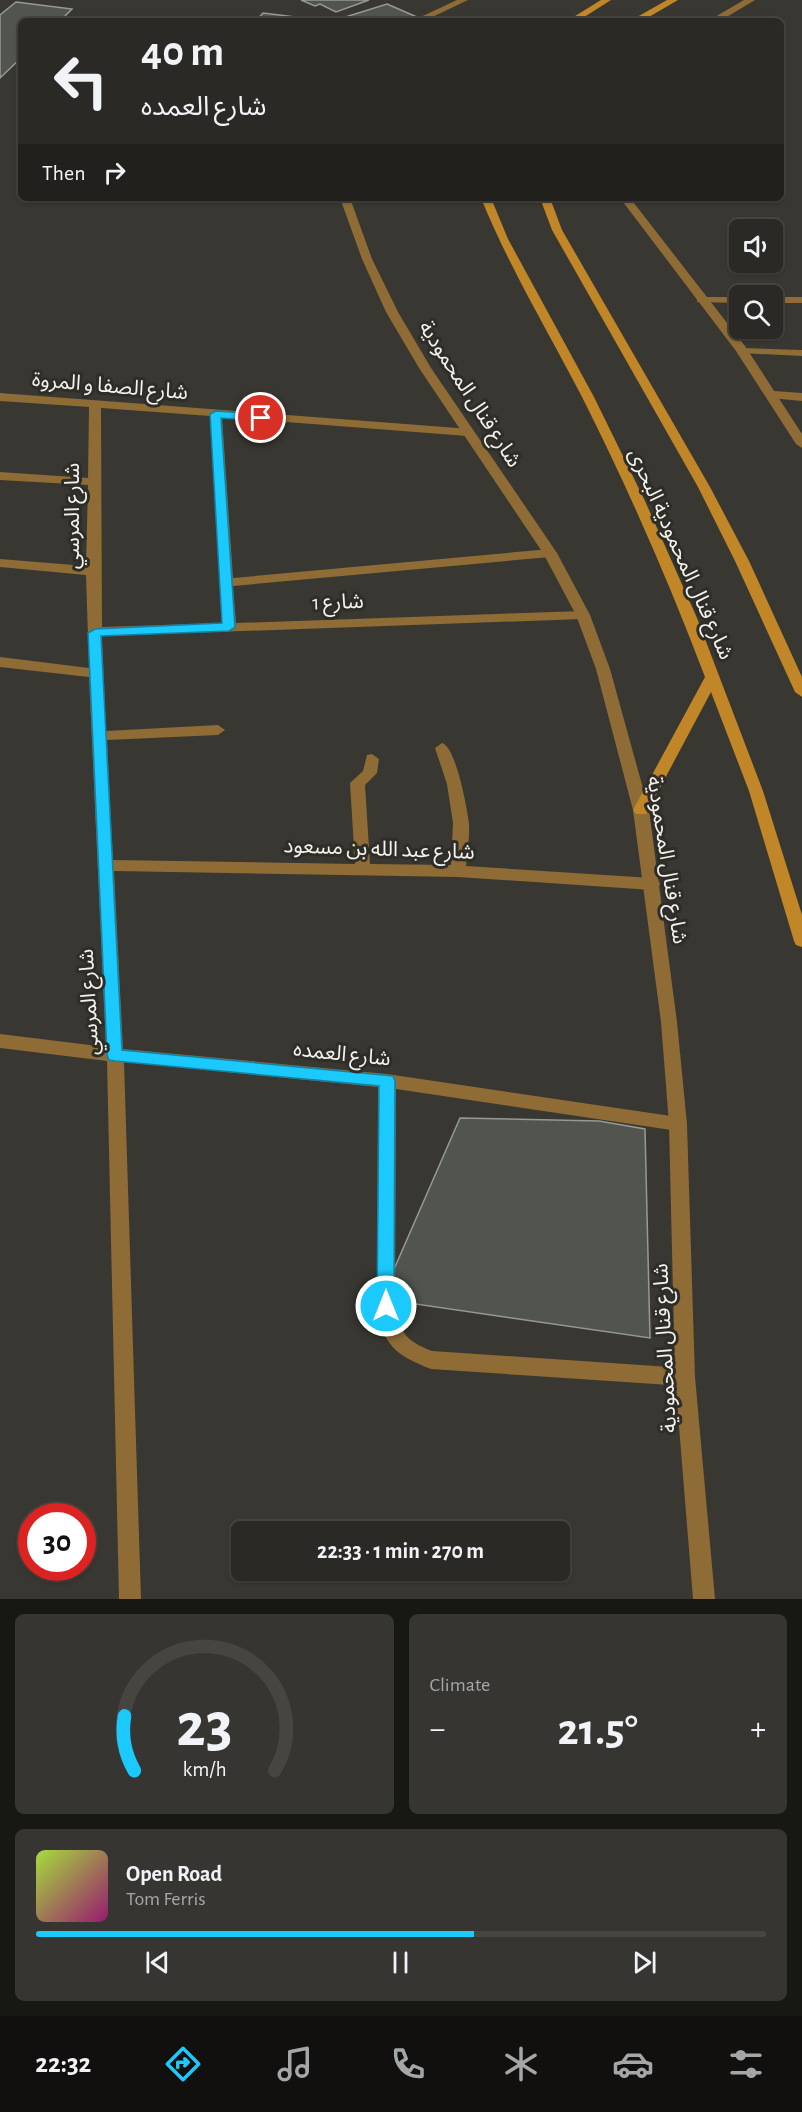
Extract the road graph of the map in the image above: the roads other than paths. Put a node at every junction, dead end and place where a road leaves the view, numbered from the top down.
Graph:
1 (464, 0) edge
2 (607, 0) edge
3 (674, 0) edge
4 (751, 0) edge
5 (424, 18) edge
6 (577, 18) edge
7 (641, 18) edge
8 (718, 18) edge
9 (346, 201) edge
10 (487, 201) edge
11 (546, 201) edge
12 (627, 201) edge
13 (701, 300) junction
14 (729, 300) edge
15 (783, 300) edge
16 (802, 300) edge
17 (743, 351) junction
18 (802, 353) edge
19 (774, 396) junction
20 (802, 396) edge
21 (0, 397) edge
22 (95, 404) junction
23 (216, 414) junction
24 (467, 432) junction
25 (802, 444) edge
26 (0, 476) edge
27 (94, 482) junction
28 (550, 553) junction
29 (0, 563) edge
30 (93, 571) junction
31 (226, 583) junction
32 (583, 615) junction
33 (229, 627) junction
34 (95, 633) junction
35 (0, 662) edge
36 (96, 673) junction
37 (713, 676) junction
38 (802, 692) edge
39 (218, 730) dead end
40 (99, 736) junction
41 (442, 748) dead end
42 (372, 759) dead end
43 (641, 810) junction
44 (105, 865) junction
45 (363, 869) junction
46 (458, 871) junction
47 (652, 884) junction
48 (802, 941) edge
49 (0, 1041) edge
50 (115, 1055) junction
51 (387, 1081) junction
52 (678, 1124) junction
53 (685, 1377) junction
54 (129, 1599) edge
55 (704, 1599) edge

1 - 5 street
2 - 6 main road
3 - 7 main road
4 - 8 street
9 - 24 street, شارع قنال المحمودية
10 - 37 main road, شارع قنال المحمودية البحرى
11 - 38 main road, شارع قنال المحمودية البحرى
12 - 13 street
13 - 14 street
13 - 17 street
15 - 16 street
17 - 18 street
17 - 19 street
19 - 20 street
19 - 25 street
21 - 22 street, شارع الصفا و المروة
22 - 23 street, شارع الصفا و المروة
22 - 27 street, شارع المرسي
23 - 24 street, شارع الصفا و المروة
23 - 31 street
24 - 28 street, شارع قنال المحمودية
26 - 27 street
27 - 30 street, شارع المرسي
28 - 31 street
28 - 32 street, شارع قنال المحمودية
29 - 30 street
30 - 34 street, شارع المرسي
31 - 33 street
32 - 33 street, شارع 1
32 - 43 street, شارع قنال المحمودية
33 - 34 street, شارع 1
34 - 36 street, شارع المرسي
35 - 36 street
36 - 40 street, شارع المرسي
37 - 43 main road
37 - 48 main road, شارع قنال المحمودية البحرى
39 - 40 street
40 - 44 street, شارع المرسي
41 - 46 street
42 - 45 street
43 - 47 street, شارع قنال المحمودية
44 - 45 street, شارع عبد الله بن مسعود
44 - 50 street, شارع المرسي
45 - 46 street, شارع عبد الله بن مسعود
46 - 47 street, شارع عبد الله بن مسعود
47 - 52 street, شارع قنال المحمودية
49 - 50 street, شارع العمده
50 - 51 street, شارع العمده
50 - 54 street, شارع المرسي
51 - 52 street, شارع العمده
51 - 53 street
52 - 53 street, شارع قنال المحمودية
53 - 55 street, شارع قنال المحمودية

